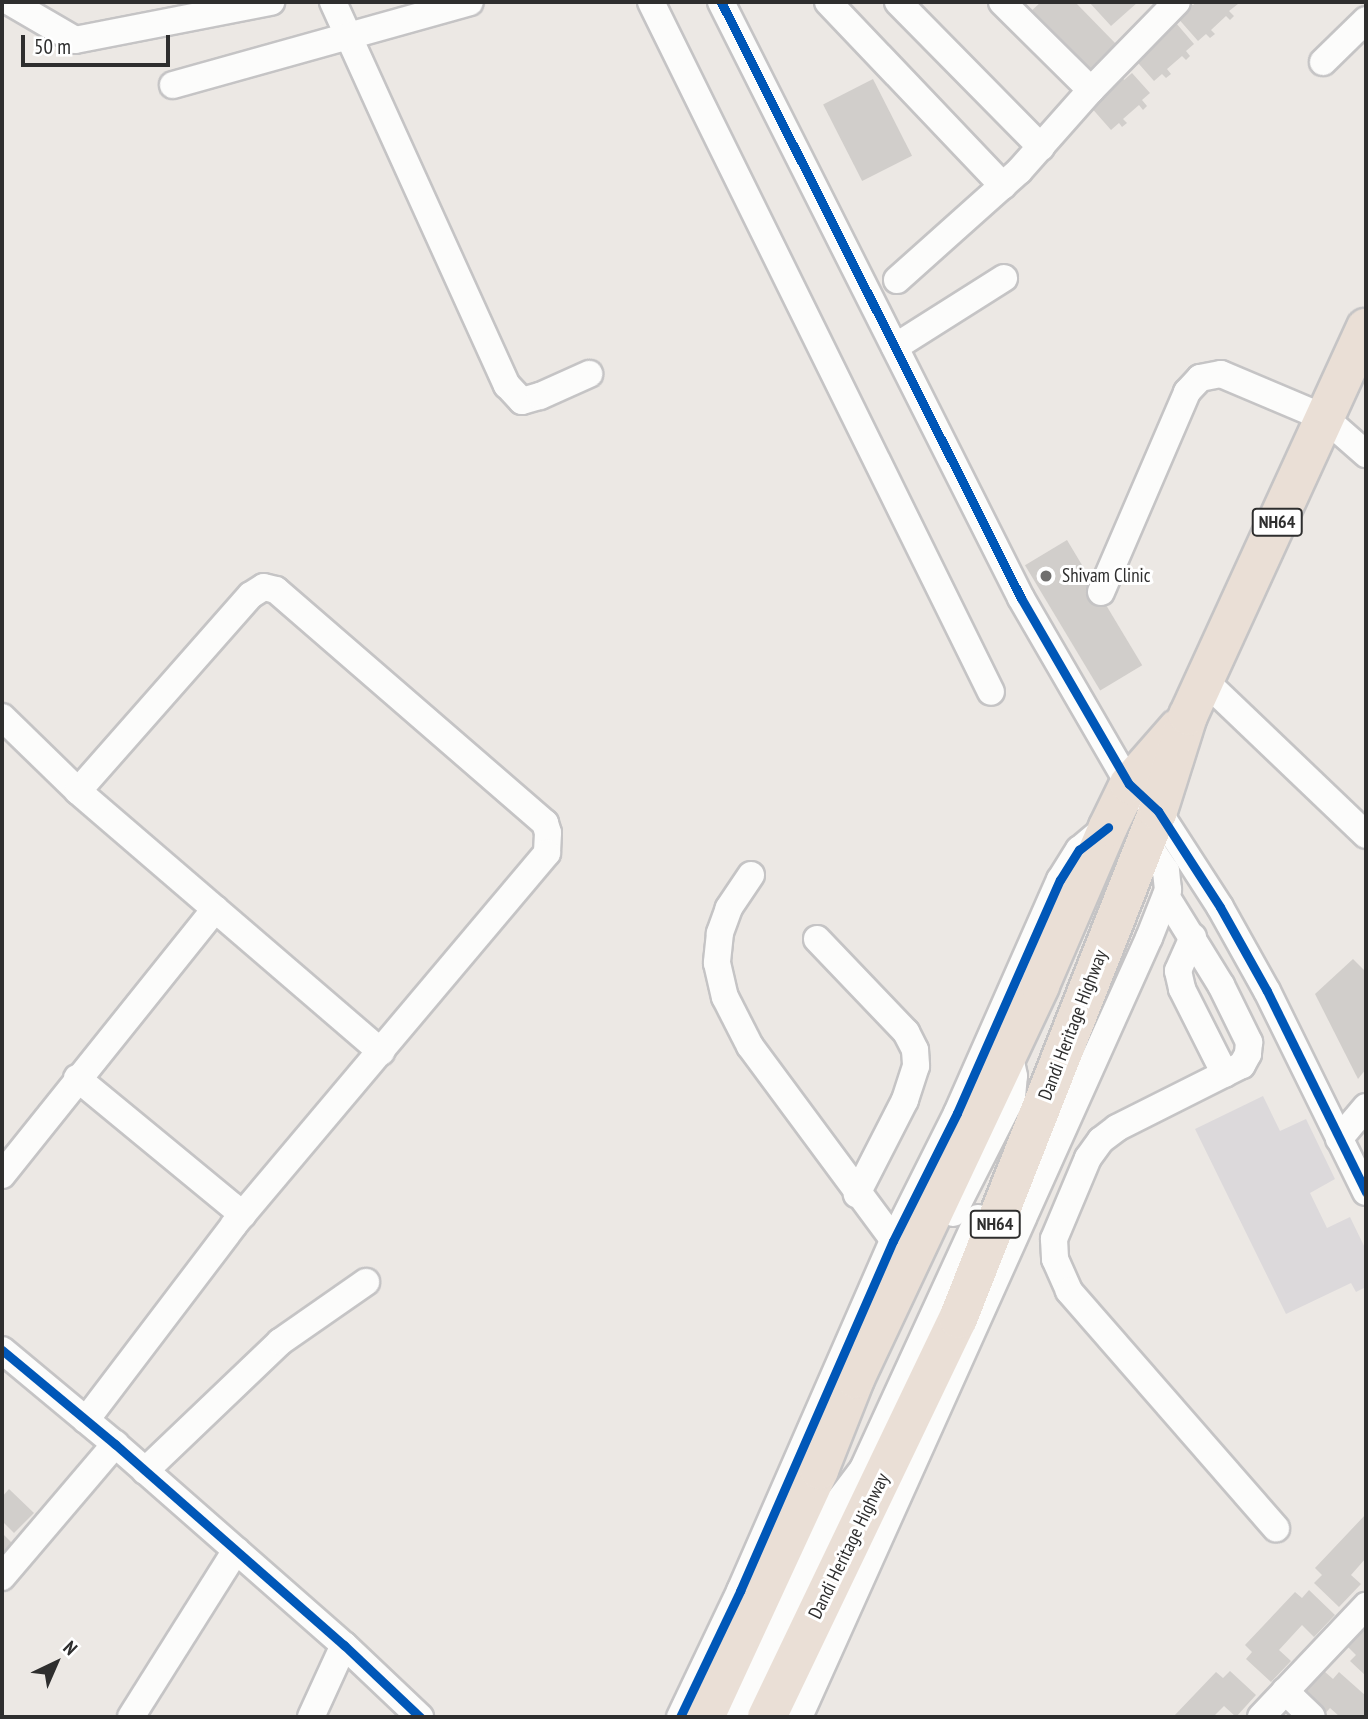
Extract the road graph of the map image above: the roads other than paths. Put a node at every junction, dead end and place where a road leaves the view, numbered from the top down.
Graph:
1 (10, 2) edge
2 (271, 2) edge
3 (333, 2) edge
4 (470, 2) edge
5 (651, 2) edge
6 (722, 2) edge
7 (828, 2) edge
8 (898, 2) edge
9 (1002, 2) edge
10 (1177, 2) edge
11 (1366, 20) edge
12 (348, 35) junction
13 (1323, 62) dead end
14 (173, 85) dead end
15 (1091, 90) junction
16 (1041, 147) junction
17 (1003, 186) junction
18 (1004, 278) dead end
19 (897, 280) dead end
20 (1366, 328) edge
21 (895, 347) junction
22 (589, 374) dead end
23 (1325, 418) junction
24 (1366, 454) edge
25 (1101, 592) dead end
26 (1204, 680) junction
27 (991, 692) dead end
28 (1188, 716) junction
29 (2, 717) edge
30 (1129, 784) junction
31 (78, 790) junction
32 (1152, 826) junction
33 (1108, 827) junction
34 (1366, 835) edge
35 (751, 875) dead end
36 (1166, 896) junction
37 (215, 909) junction
38 (1118, 912) junction
39 (1193, 937) junction
40 (817, 939) dead end
41 (1009, 1051) junction
42 (381, 1052) junction
43 (1225, 1074) junction
44 (77, 1079) junction
45 (1366, 1107) edge
46 (1339, 1139) junction
47 (2, 1175) edge
48 (1366, 1192) edge
49 (857, 1194) junction
50 (243, 1215) junction
51 (902, 1251) junction
52 (366, 1282) dead end
53 (6, 1362) edge
54 (86, 1420) junction
55 (115, 1444) junction
56 (145, 1471) junction
57 (838, 1502) junction
58 (1276, 1528) dead end
59 (236, 1550) junction
60 (2, 1577) edge
61 (1366, 1605) edge
62 (344, 1645) junction
63 (1284, 1691) junction
64 (411, 1714) edge
65 (131, 1717) edge
66 (311, 1717) edge
67 (680, 1717) edge
68 (705, 1717) edge
69 (738, 1717) edge
70 (767, 1717) edge
71 (799, 1717) edge
72 (1261, 1717) edge
73 (1312, 1717) edge

1 - 2 street
3 - 12 street
4 - 12 street
5 - 27 street
6 - 21 street
7 - 17 street
8 - 16 street
9 - 15 street
10 - 15 street
11 - 13 street
12 - 14 street
12 - 22 street
15 - 16 street
16 - 17 street
17 - 19 street
18 - 21 street
20 - 23 highway, Dandi Heritage Highway / NH64
21 - 30 street
23 - 24 street
23 - 25 street
23 - 26 highway, Dandi Heritage Highway / NH64
26 - 28 highway, Dandi Heritage Highway / NH64
26 - 34 street
28 - 30 highway, NH64
28 - 32 highway, Dandi Heritage Highway / NH64
29 - 31 street
30 - 32 street
30 - 33 highway, NH64
31 - 37 street
31 - 42 street
32 - 36 street
32 - 38 highway, Dandi Heritage Highway / NH64
32 - 46 street
33 - 41 highway, NH64
33 - 51 street
35 - 49 street
36 - 39 street
36 - 71 street
37 - 42 street
37 - 44 street
38 - 57 street
38 - 70 highway, Dandi Heritage Highway / NH64
39 - 43 street
39 - 43 street
40 - 49 street
41 - 51 highway, NH64
41 - 57 street
42 - 50 street
43 - 58 street
44 - 47 street
44 - 50 street
45 - 46 street
46 - 48 street
49 - 51 street
50 - 54 street
51 - 67 street
51 - 68 highway, NH64
52 - 56 street
53 - 54 street
54 - 55 street
55 - 56 street
55 - 60 street
56 - 59 street
57 - 69 street
59 - 62 street
59 - 65 street
61 - 63 street
62 - 64 street
62 - 66 street
63 - 72 street
63 - 73 street

